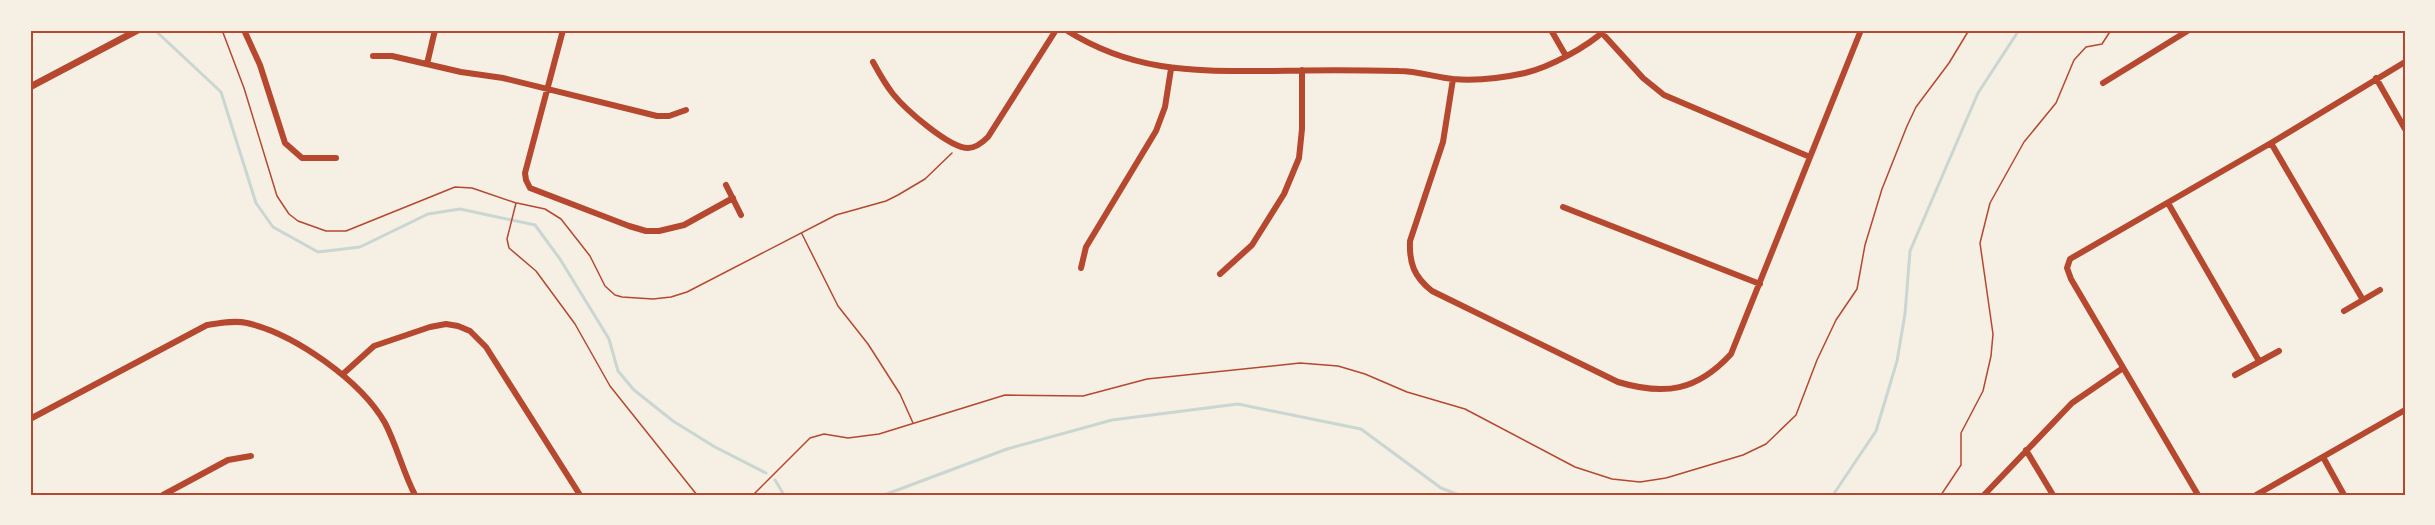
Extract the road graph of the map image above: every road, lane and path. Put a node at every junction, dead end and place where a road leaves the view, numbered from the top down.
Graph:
1 (108, 30) edge
2 (112, 30) edge
3 (138, 30) edge
4 (222, 30) edge
5 (244, 30) edge
6 (435, 30) edge
7 (562, 30) edge
8 (1056, 30) edge
9 (1066, 30) edge
10 (1551, 30) edge
11 (1861, 30) edge
12 (1969, 30) edge
13 (2111, 30) edge
14 (2189, 30) edge
15 (1603, 31) edge
16 (373, 56) dead end
17 (1566, 56) junction
18 (873, 62) dead end
19 (2405, 62) edge
20 (427, 64) junction
21 (1171, 69) junction
22 (1302, 70) junction
23 (2376, 78) junction
24 (1453, 79) junction
25 (2103, 83) dead end
26 (30, 87) edge
27 (547, 89) junction
28 (686, 110) dead end
29 (2405, 129) edge
30 (2271, 143) junction
31 (957, 145) junction
32 (1809, 157) junction
33 (336, 158) dead end
34 (726, 185) dead end
35 (733, 198) junction
36 (516, 203) junction
37 (2168, 203) junction
38 (1563, 207) dead end
39 (741, 215) dead end
40 (802, 233) junction
41 (1081, 268) dead end
42 (1220, 274) dead end
43 (1760, 284) junction
44 (2380, 290) dead end
45 (2363, 300) junction
46 (2344, 311) dead end
47 (2279, 351) dead end
48 (2259, 361) junction
49 (2123, 368) junction
50 (343, 374) junction
51 (2235, 375) dead end
52 (2404, 410) edge
53 (30, 419) edge
54 (914, 424) junction
55 (2026, 450) junction
56 (251, 456) dead end
57 (2323, 457) junction
58 (2198, 494) edge
59 (163, 495) edge
60 (415, 495) edge
61 (580, 495) edge
62 (697, 495) edge
63 (753, 495) edge
64 (1941, 495) edge
65 (1984, 495) edge
66 (2053, 495) edge
67 (2256, 495) edge
68 (2344, 495) edge

1 - 2 path
3 - 26 street
4 - 36 path
5 - 33 street
6 - 20 street
7 - 27 street
8 - 31 street
9 - 21 street
10 - 17 street
11 - 32 street
12 - 54 path
13 - 64 path
14 - 25 street
15 - 17 street
15 - 32 street
16 - 20 street
17 - 24 street
18 - 31 street
19 - 23 street
20 - 27 street
21 - 22 street
21 - 41 street
22 - 24 street
22 - 42 street
23 - 29 street
23 - 30 street
24 - 43 street
27 - 28 street
27 - 35 street
30 - 37 street
30 - 45 street
31 - 40 path
32 - 43 street
34 - 35 street
35 - 39 street
36 - 40 path
36 - 62 path
37 - 48 street
37 - 49 street
38 - 43 street
40 - 54 path
44 - 45 street
45 - 46 street
47 - 48 street
48 - 51 street
49 - 55 street
49 - 58 street
50 - 53 street
50 - 60 street
50 - 61 street
52 - 57 street
54 - 63 path
55 - 65 street
55 - 66 street
56 - 59 street
57 - 67 street
57 - 68 street

